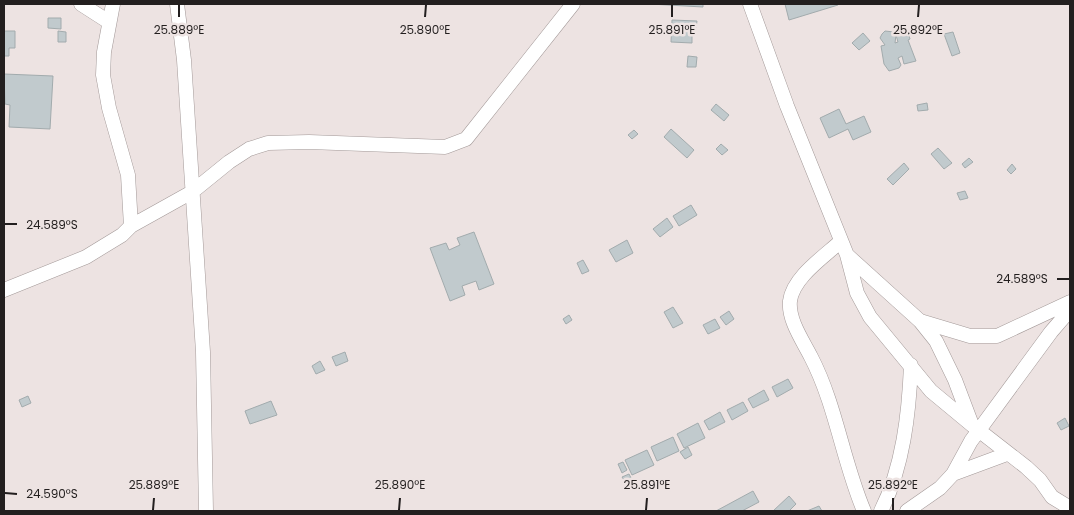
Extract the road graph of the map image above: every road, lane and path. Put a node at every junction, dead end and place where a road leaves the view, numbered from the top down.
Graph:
1 (81, 4) edge
2 (113, 4) edge
3 (178, 4) edge
4 (574, 4) edge
5 (750, 4) edge
6 (110, 22) junction
7 (192, 192) junction
8 (131, 226) junction
9 (841, 241) junction
10 (846, 255) junction
11 (4, 290) edge
12 (1070, 302) edge
13 (1070, 310) edge
14 (920, 320) junction
15 (911, 365) junction
16 (975, 428) junction
17 (1007, 454) junction
18 (953, 474) junction
19 (1052, 497) junction
20 (1070, 508) edge
21 (206, 511) edge
22 (864, 511) edge
23 (881, 511) edge
24 (907, 511) edge
25 (1062, 511) edge

1 - 6 street
2 - 6 street
3 - 7 street
4 - 7 street
5 - 9 street
6 - 8 street
7 - 8 street
7 - 21 street
8 - 11 street
9 - 10 street
9 - 22 street
10 - 14 street
10 - 15 street
12 - 14 street
13 - 16 street
14 - 16 street
15 - 16 street
15 - 23 street
16 - 17 street
16 - 18 street
17 - 18 street
17 - 19 street
18 - 24 street
19 - 20 street
19 - 25 street

